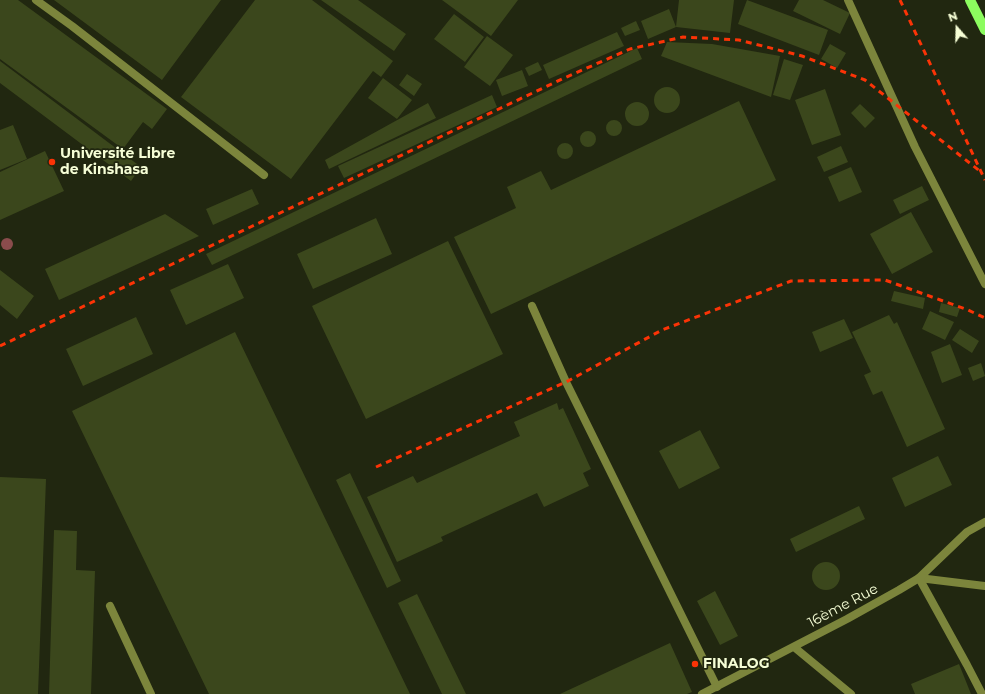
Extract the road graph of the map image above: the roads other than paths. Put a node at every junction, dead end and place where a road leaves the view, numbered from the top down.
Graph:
1 (36, 0) edge
2 (848, 0) edge
3 (970, 0) edge
4 (985, 30) edge
5 (264, 176) dead end
6 (984, 282) edge
7 (532, 306) dead end
8 (985, 522) edge
9 (919, 578) junction
10 (985, 586) edge
11 (110, 606) dead end
12 (794, 646) junction
13 (717, 686) junction
14 (151, 694) edge
15 (702, 694) edge
16 (851, 694) edge
17 (982, 694) edge

1 - 5 street
2 - 6 street
3 - 4 main road
7 - 13 street
8 - 9 street, 16ème Rue
9 - 10 street
9 - 12 street, 16ème Rue
9 - 17 street
11 - 14 street
12 - 13 street, 16ème Rue
12 - 16 street
13 - 15 street, 16ème Rue

